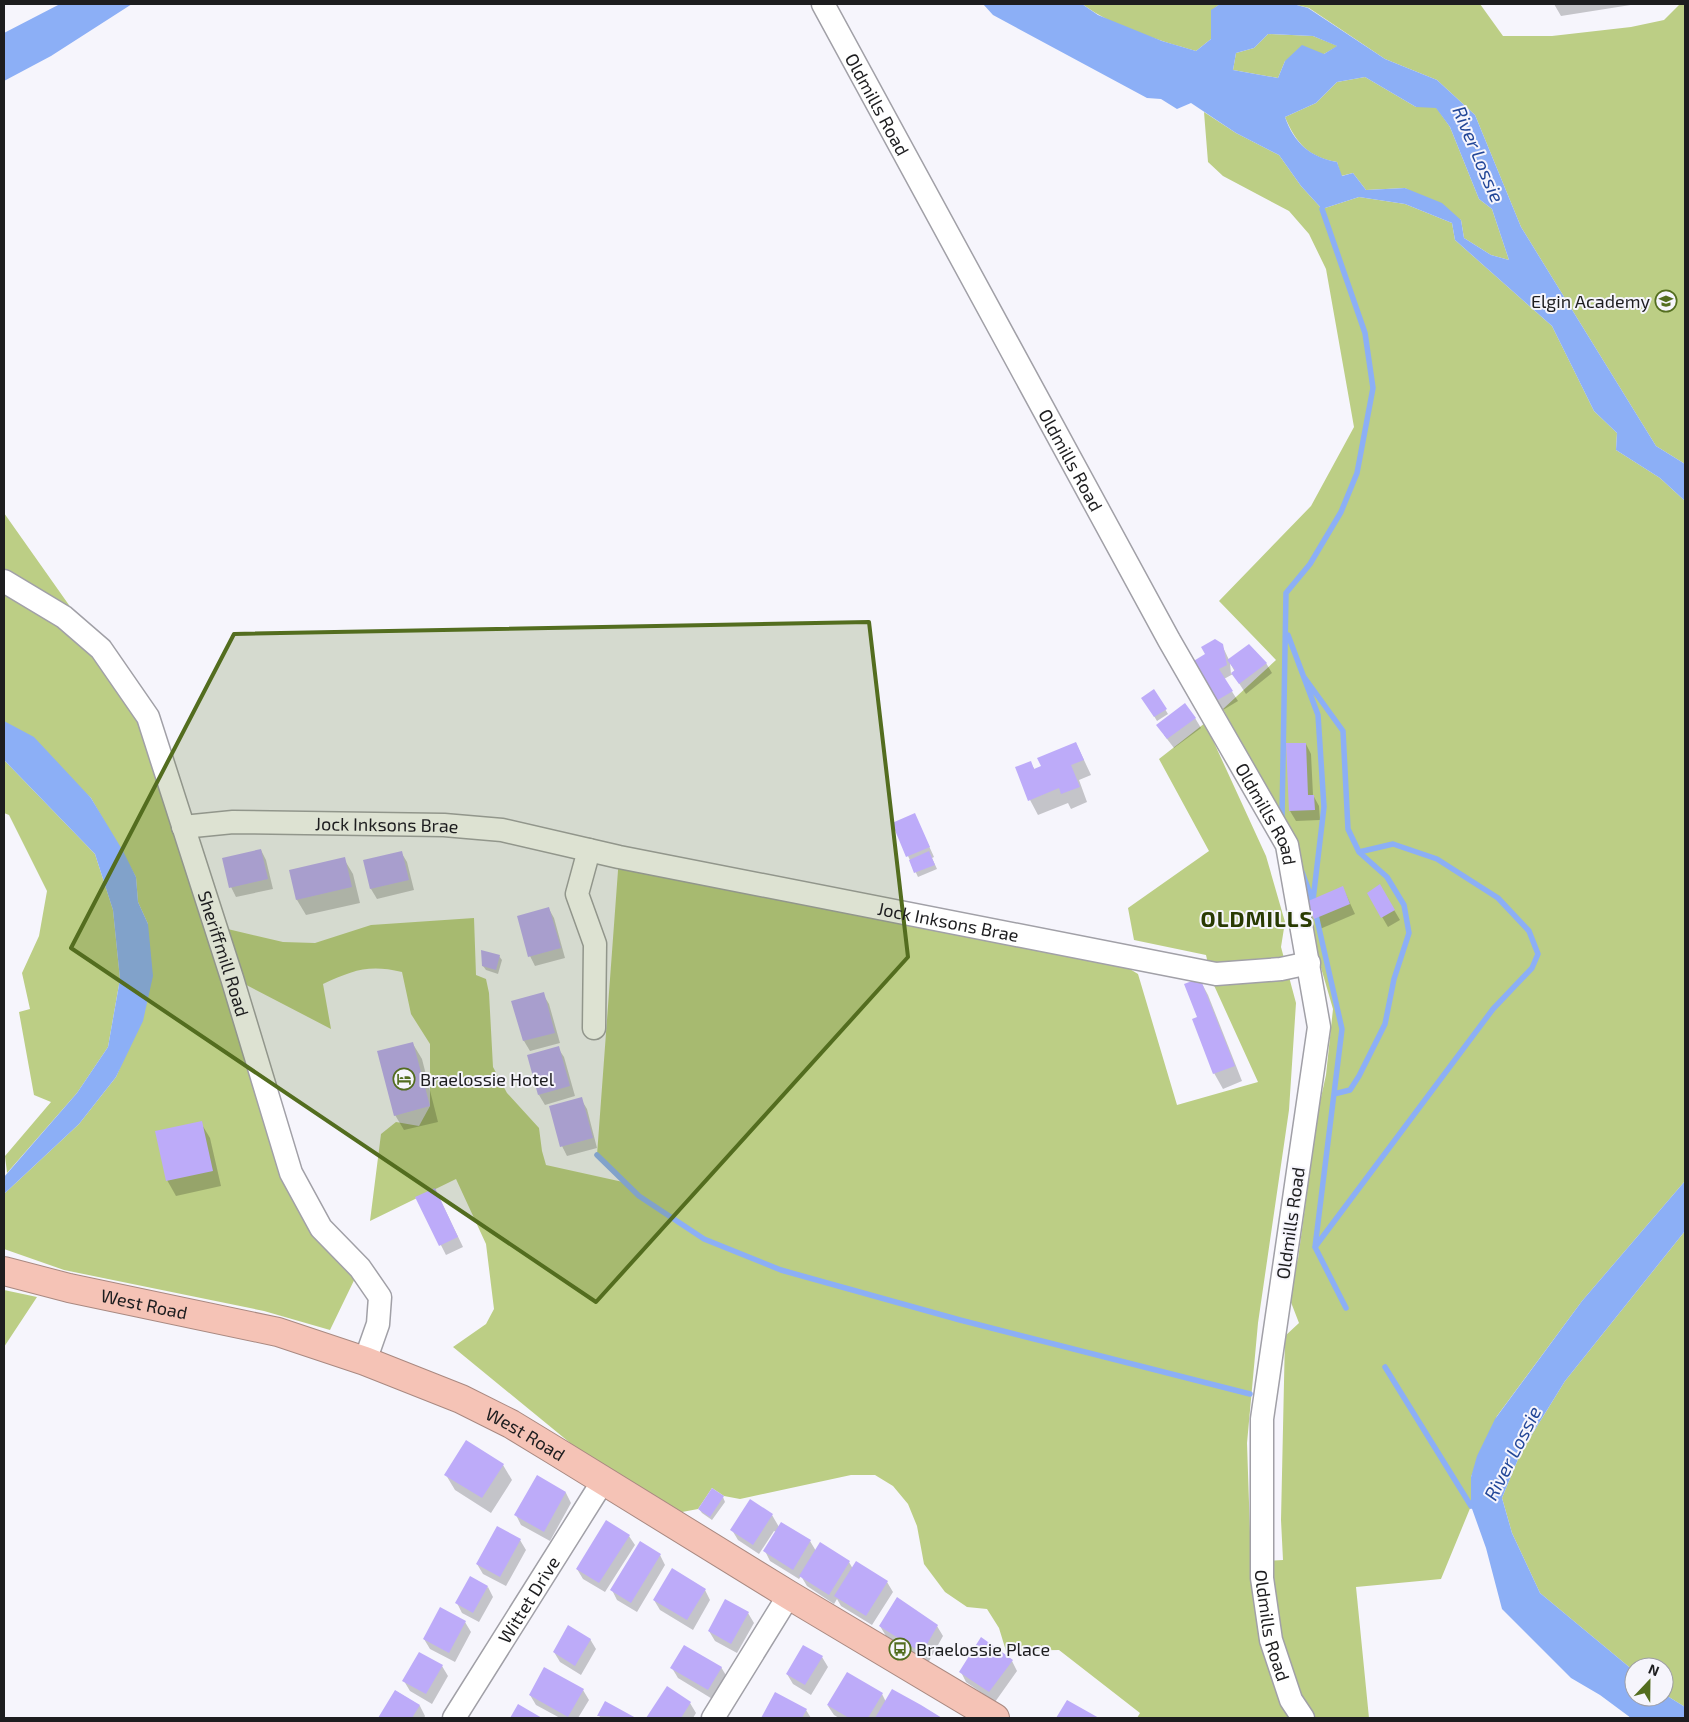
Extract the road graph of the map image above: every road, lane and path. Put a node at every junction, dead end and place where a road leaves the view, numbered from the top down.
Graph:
1 (823, 4) edge
2 (4, 581) edge
3 (183, 827) junction
4 (589, 850) junction
5 (1309, 963) junction
6 (594, 1028) dead end
7 (4, 1271) edge
8 (365, 1361) junction
9 (603, 1481) junction
10 (789, 1595) junction
11 (454, 1718) edge
12 (713, 1718) edge
13 (995, 1718) edge
14 (1303, 1718) edge

1 - 5 street, Oldmills Road
2 - 3 street, Sheriffmill Road
3 - 4 street, Jock Inksons Brae
3 - 8 street, Sheriffmill Road
4 - 5 street, Jock Inksons Brae
4 - 6 street
5 - 14 street, Oldmills Road
7 - 8 highway, West Road
8 - 9 highway, West Road
9 - 10 highway, West Road
9 - 11 street, Wittet Drive
10 - 12 street
10 - 13 highway, West Road

